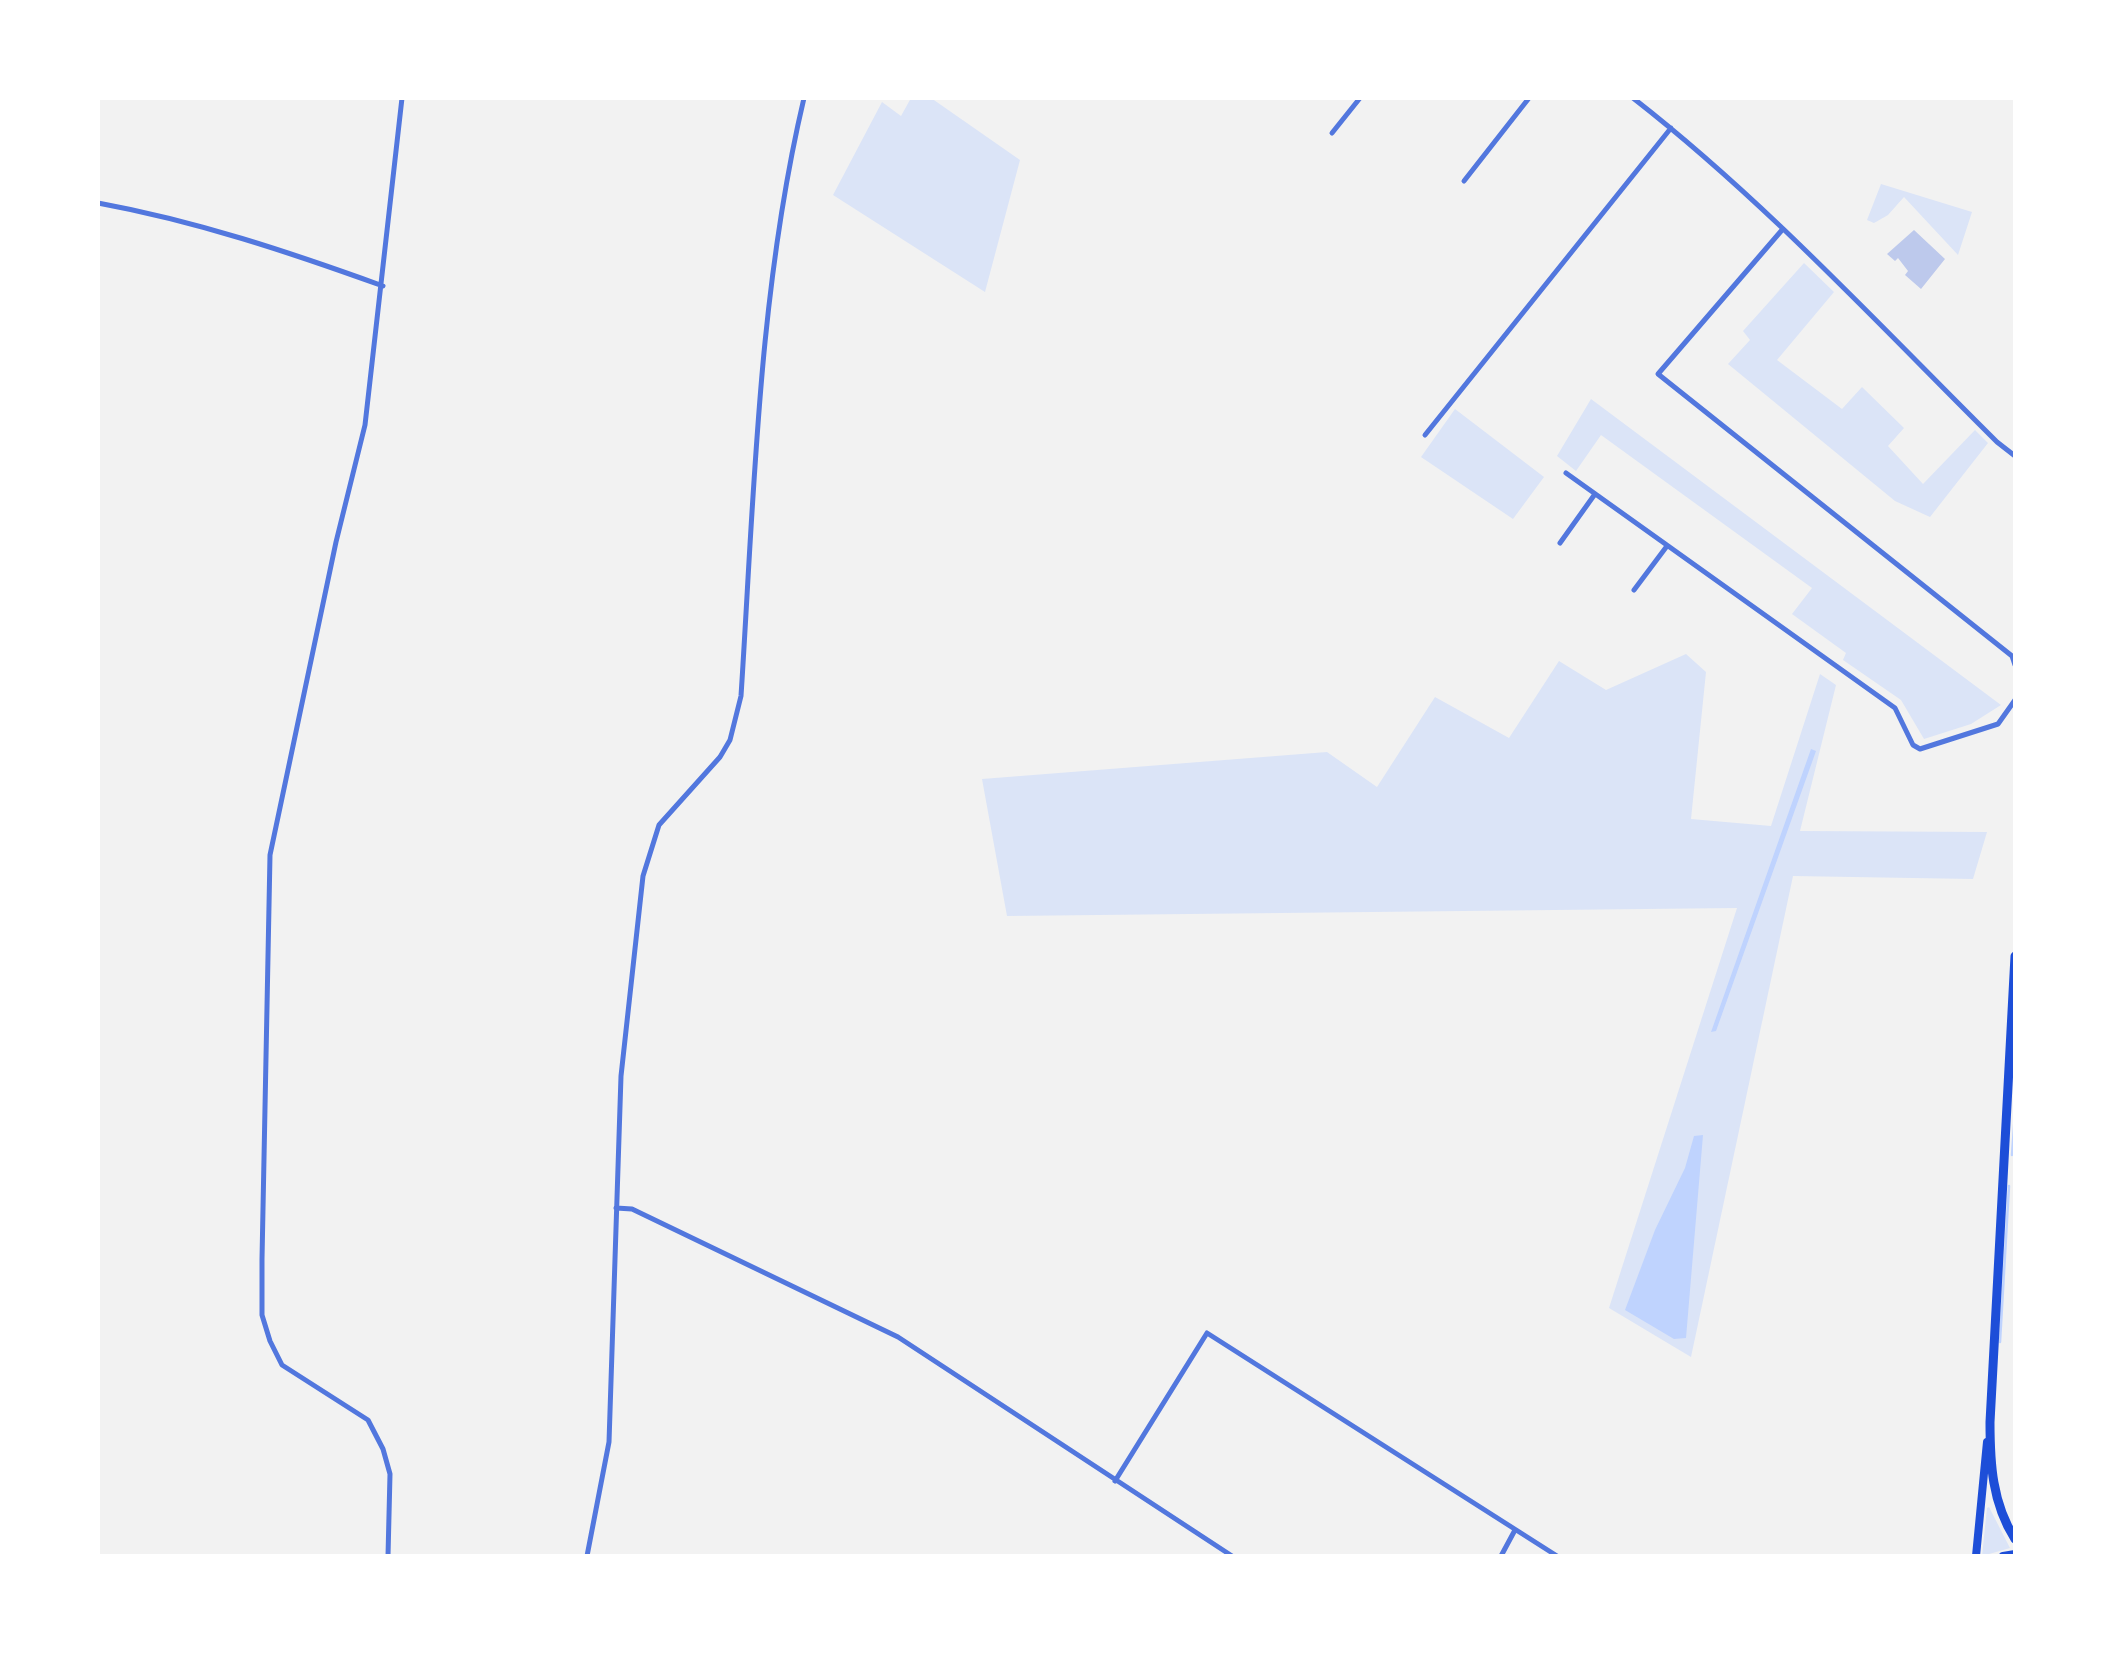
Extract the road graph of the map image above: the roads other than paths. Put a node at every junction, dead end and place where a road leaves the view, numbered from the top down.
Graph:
1 (402, 98) edge
2 (804, 98) edge
3 (1360, 98) edge
4 (1529, 98) edge
5 (1633, 98) edge
6 (1671, 128) junction
7 (1332, 133) dead end
8 (1464, 181) dead end
9 (98, 203) edge
10 (1782, 230) junction
11 (383, 286) junction
12 (1425, 435) dead end
13 (2015, 456) edge
14 (1566, 472) dead end
15 (1595, 494) junction
16 (1560, 543) dead end
17 (1667, 546) junction
18 (1634, 590) dead end
19 (2015, 664) edge
20 (2015, 700) edge
21 (2015, 956) edge
22 (616, 1208) junction
23 (1990, 1422) junction
24 (1115, 1481) junction
25 (1516, 1530) junction
26 (2015, 1539) edge
27 (2015, 1554) edge
28 (388, 1556) edge
29 (587, 1556) edge
30 (1231, 1556) edge
31 (1501, 1556) edge
32 (1557, 1556) edge
33 (1976, 1556) edge
34 (2003, 1556) edge

1 - 11 street
2 - 22 street
3 - 7 street
4 - 8 street
5 - 6 street
6 - 10 street
6 - 12 street
9 - 11 street
10 - 13 street
10 - 19 street
11 - 28 street
14 - 15 street
15 - 16 street
15 - 17 street
17 - 18 street
17 - 20 street
21 - 23 main road
22 - 24 street
22 - 29 street
23 - 26 main road
23 - 33 main road
24 - 25 street
24 - 30 street
25 - 31 street
25 - 32 street
27 - 34 main road

